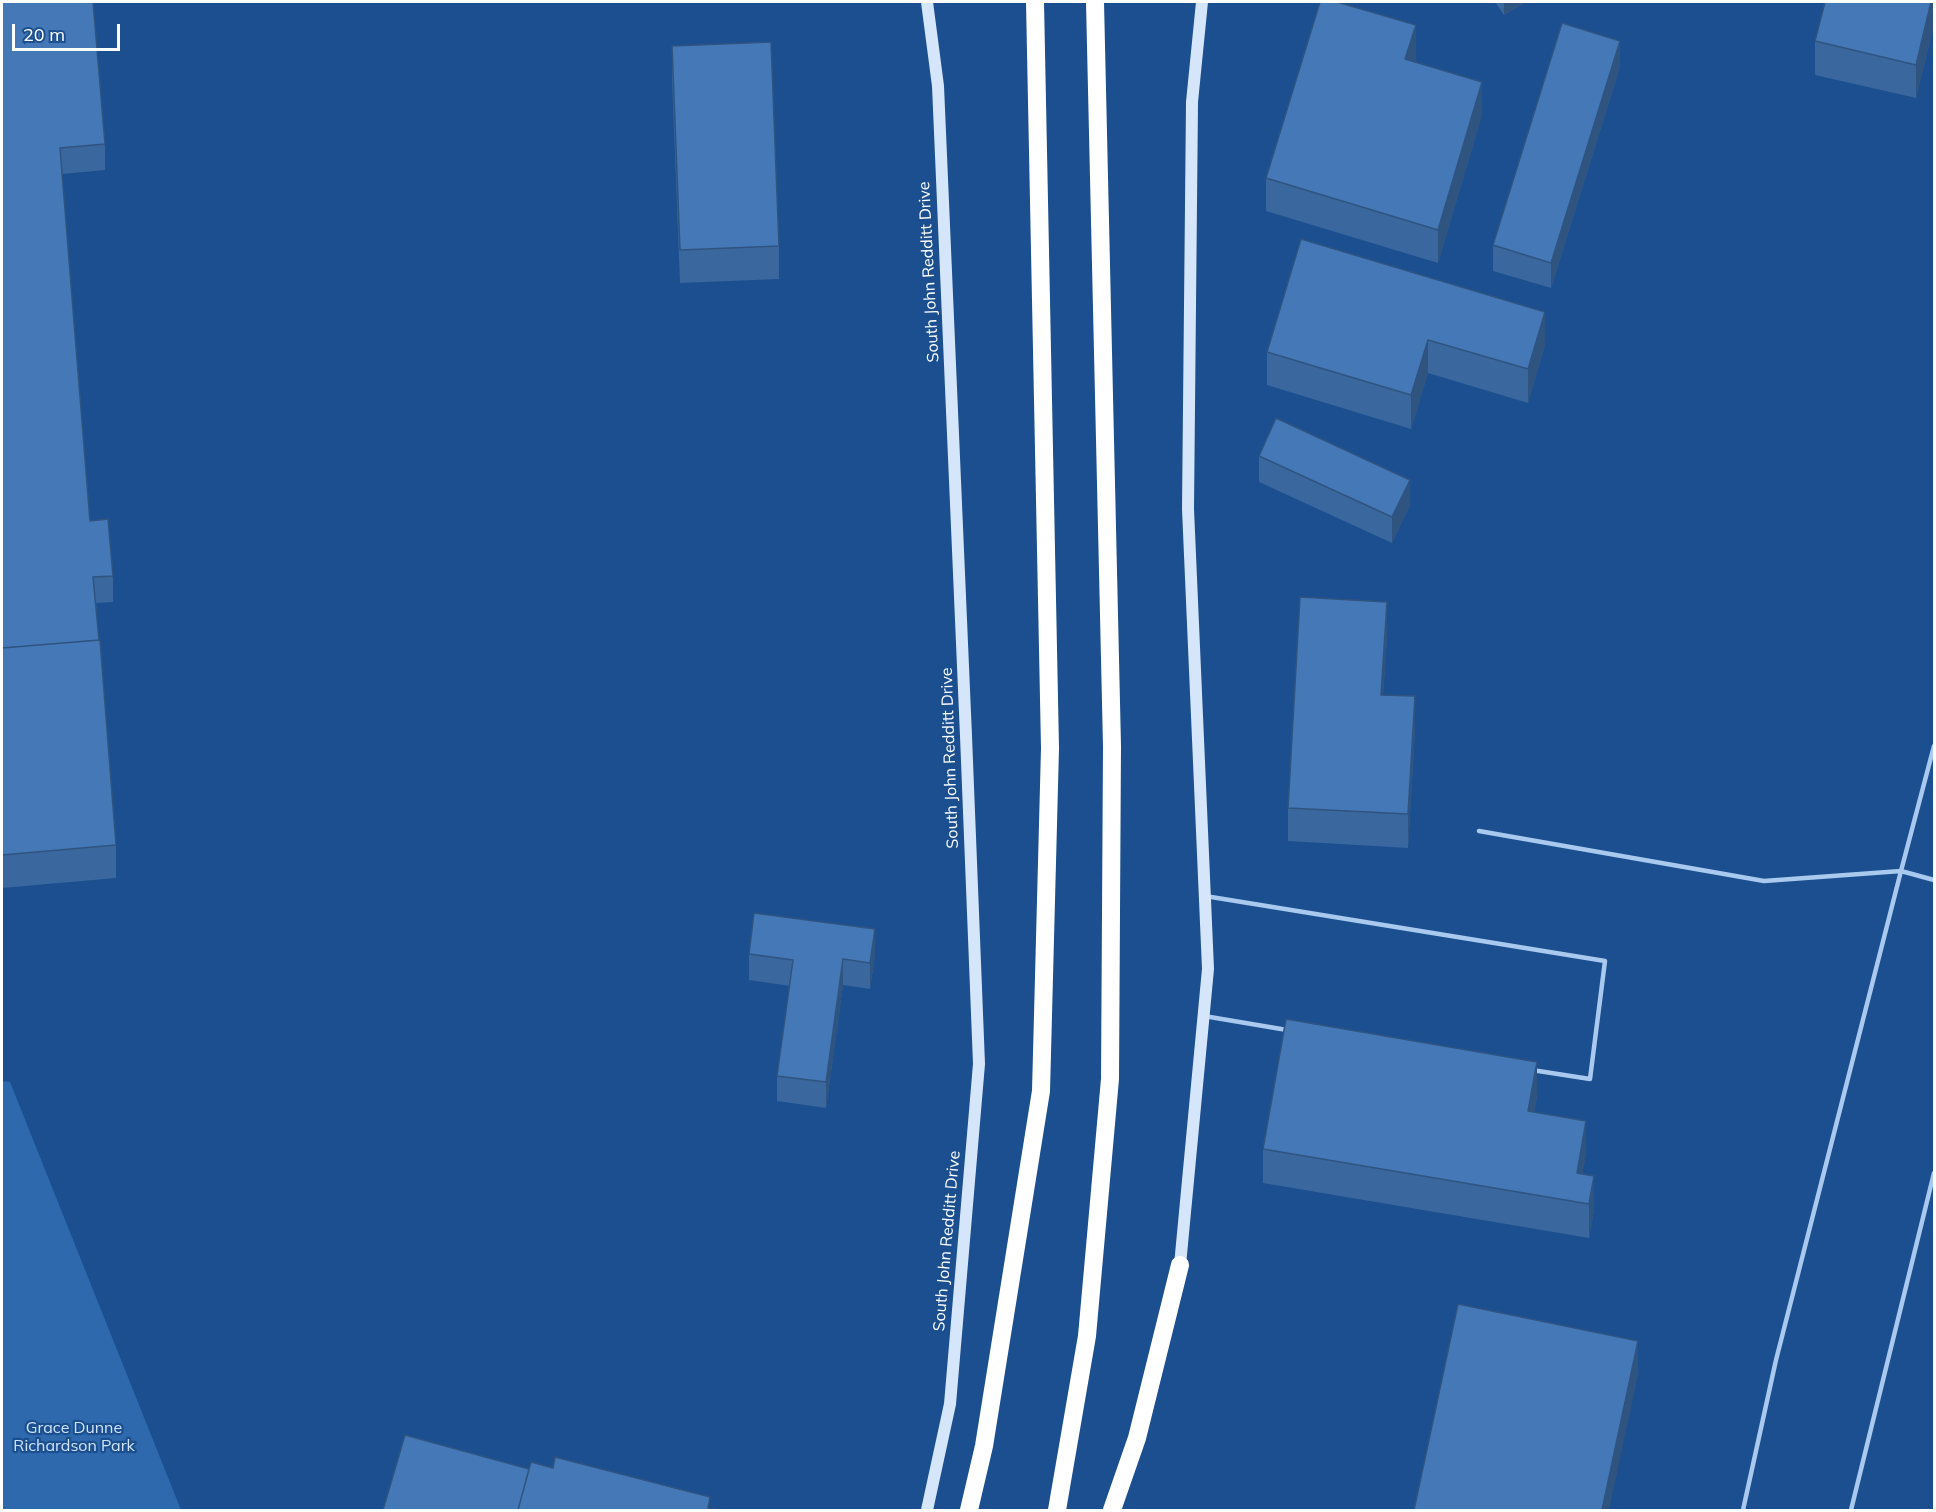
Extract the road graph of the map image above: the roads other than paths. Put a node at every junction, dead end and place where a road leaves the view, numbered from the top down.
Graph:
1 (927, 2) edge
2 (1035, 2) edge
3 (1095, 2) edge
4 (1202, 2) edge
5 (1935, 746) edge
6 (1479, 831) dead end
7 (1901, 871) junction
8 (1935, 880) edge
9 (1205, 896) junction
10 (1204, 1016) junction
11 (1298, 1032) edge
12 (1520, 1068) edge
13 (1935, 1173) edge
14 (1180, 1265) joint
15 (927, 1510) edge
16 (969, 1510) edge
17 (1057, 1510) edge
18 (1112, 1510) edge
19 (1743, 1510) edge
20 (1851, 1510) edge

1 - 15 main road, South John Redditt Drive
2 - 16 highway
3 - 17 highway
4 - 9 main road
5 - 7 lane
6 - 7 lane
7 - 8 lane
7 - 19 lane
9 - 10 main road
9 - 12 lane
10 - 11 lane
10 - 14 main road
13 - 20 lane
14 - 18 highway

